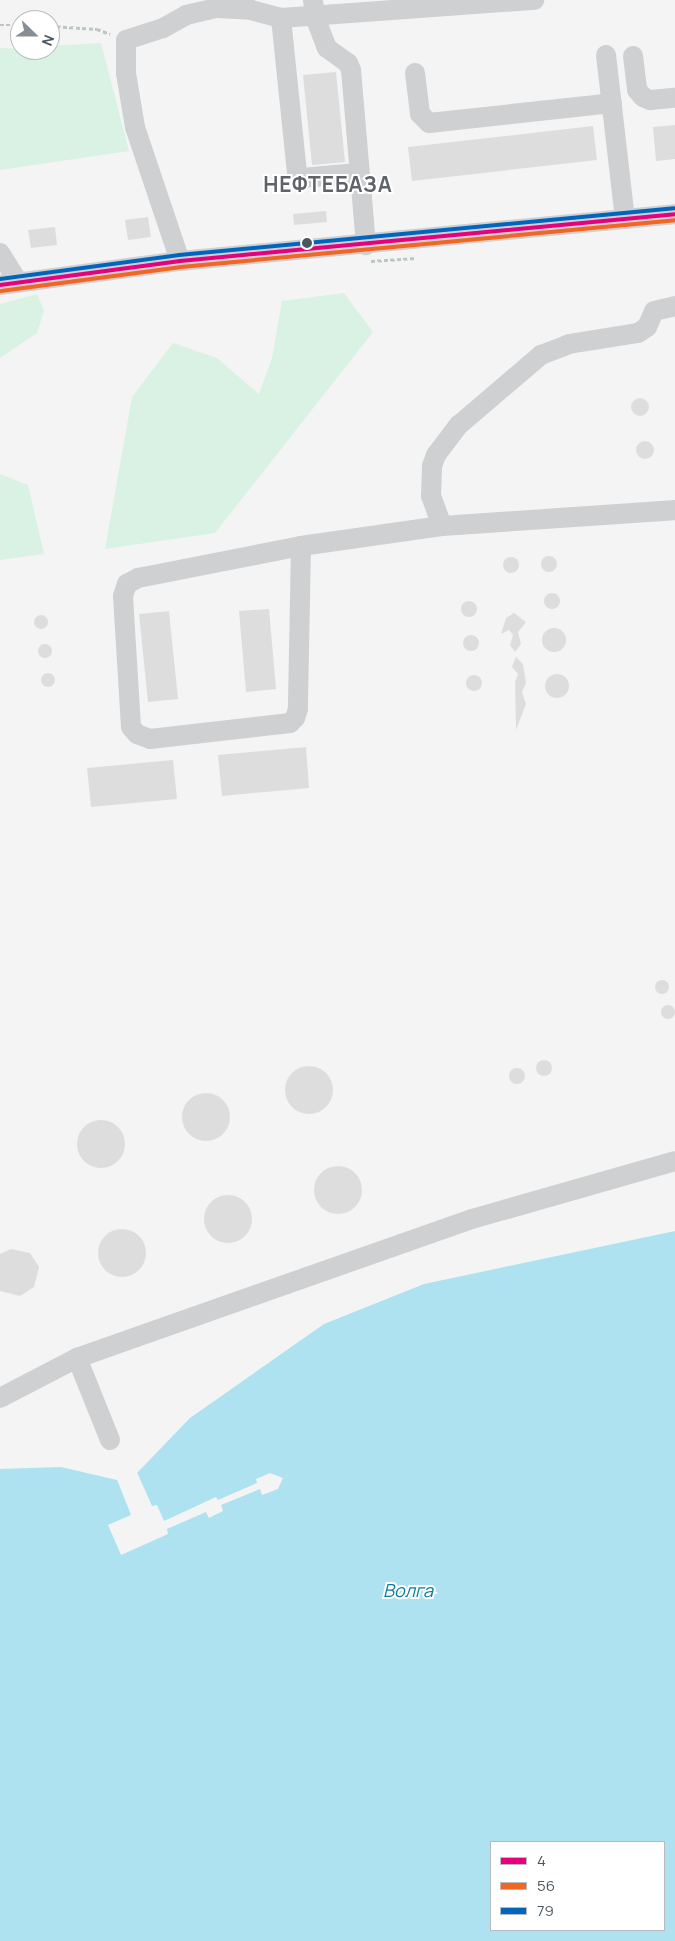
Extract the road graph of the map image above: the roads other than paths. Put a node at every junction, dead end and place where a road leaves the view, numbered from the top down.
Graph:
1 (534, 0) edge
2 (314, 8) edge
3 (280, 18) junction
4 (606, 55) dead end
5 (633, 56) dead end
6 (415, 72) dead end
7 (675, 98) edge
8 (612, 103) junction
9 (358, 173) junction
10 (675, 214) edge
11 (626, 219) junction
12 (366, 245) junction
13 (0, 254) edge
14 (180, 261) junction
15 (9, 283) edge
16 (675, 306) edge
17 (675, 510) edge
18 (442, 526) junction
19 (301, 546) junction
20 (675, 1161) edge
21 (77, 1358) junction
22 (0, 1398) edge
23 (110, 1440) dead end

1 - 2 street
2 - 3 street
2 - 9 street
3 - 9 street
3 - 14 street
4 - 8 street
5 - 7 street
6 - 8 street
8 - 11 street
9 - 12 street
10 - 11 street
11 - 12 street
12 - 14 street
13 - 15 street
14 - 15 street
16 - 18 street
17 - 18 street
18 - 19 street
19 - 19 street
20 - 21 street
21 - 22 street
21 - 23 street

